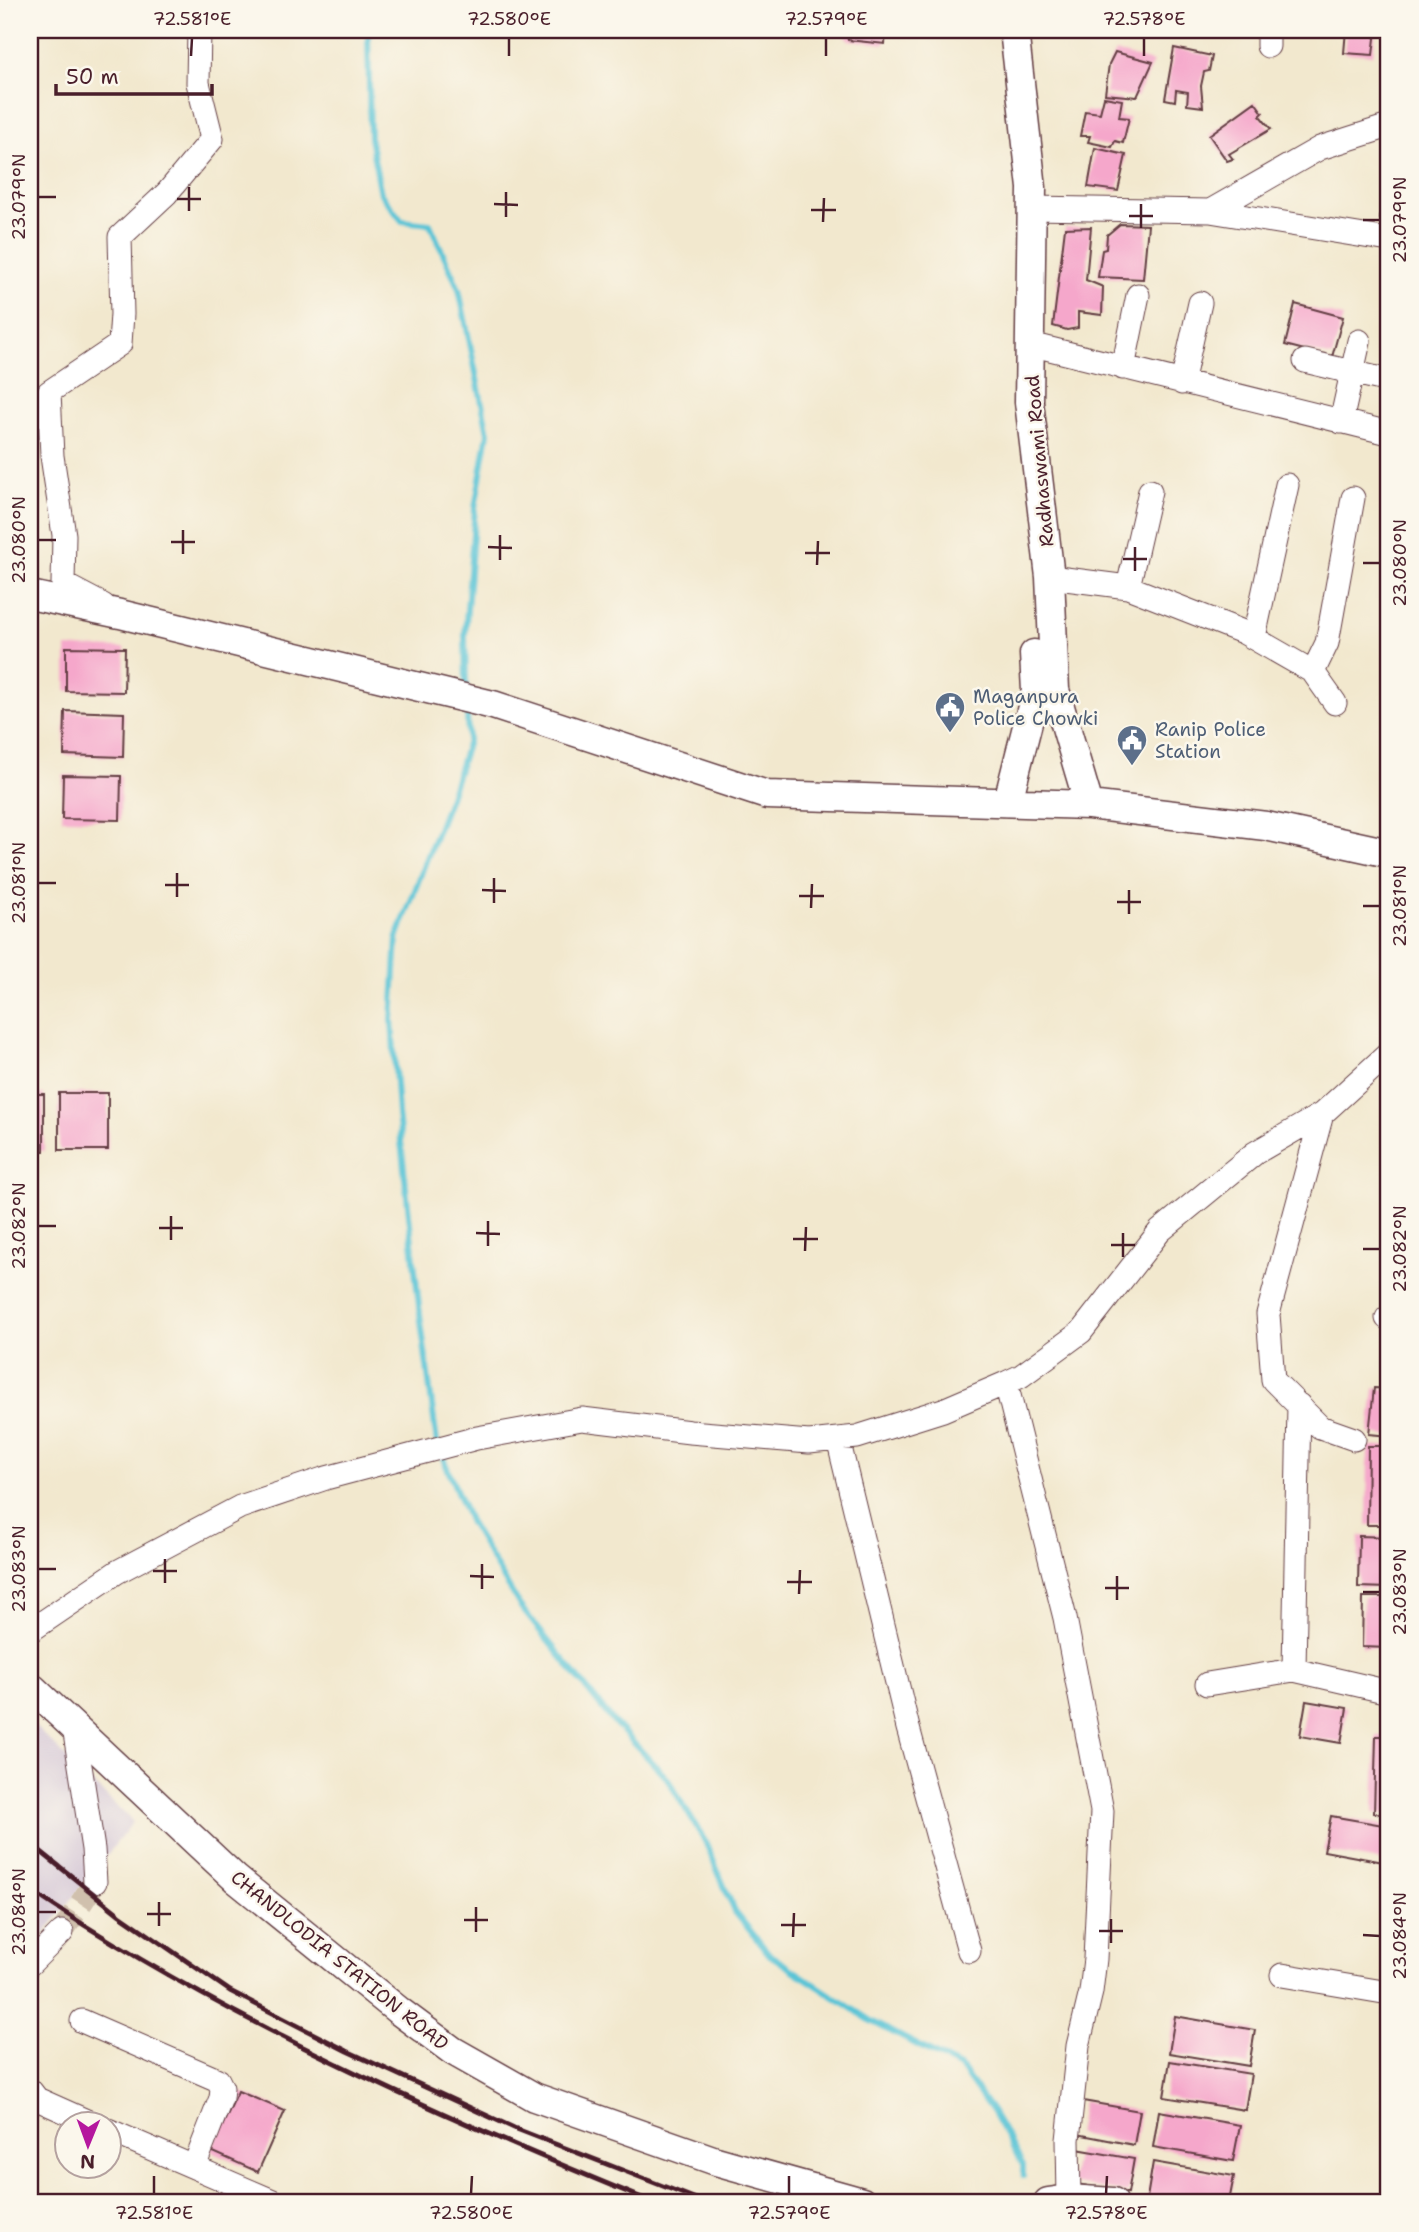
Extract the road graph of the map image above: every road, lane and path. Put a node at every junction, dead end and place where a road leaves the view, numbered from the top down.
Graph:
1 (199, 30) edge
2 (995, 30) edge
3 (1014, 30) edge
4 (1389, 126) edge
5 (1032, 208) junction
6 (1210, 211) junction
7 (1389, 240) edge
8 (1138, 295) dead end
9 (1200, 303) dead end
10 (1359, 341) dead end
11 (1030, 344) junction
12 (1305, 361) dead end
13 (1123, 368) junction
14 (1352, 372) junction
15 (1389, 382) edge
16 (1182, 383) junction
17 (1341, 422) junction
18 (1389, 433) edge
19 (1287, 485) dead end
20 (1150, 491) dead end
21 (1353, 498) dead end
22 (1050, 576) junction
23 (1128, 587) junction
24 (30, 595) edge
25 (120, 614) junction
26 (1254, 637) junction
27 (1313, 672) junction
28 (1335, 703) dead end
29 (1008, 801) junction
30 (1089, 805) junction
31 (1389, 853) edge
32 (1389, 1054) edge
33 (1322, 1114) junction
34 (1006, 1383) junction
35 (1299, 1405) junction
36 (838, 1439) junction
37 (1354, 1439) dead end
38 (30, 1631) edge
39 (1294, 1670) junction
40 (1207, 1684) dead end
41 (30, 1686) edge
42 (1389, 1692) edge
43 (74, 1727) junction
44 (95, 1882) tunnel mouth
45 (62, 1932) tunnel mouth
46 (969, 1951) dead end
47 (30, 1964) edge
48 (1282, 1975) dead end
49 (1389, 1993) edge
50 (82, 2021) dead end
51 (30, 2090) edge
52 (63, 2110) edge
53 (122, 2136) edge
54 (194, 2167) junction
55 (1058, 2200) edge
56 (275, 2202) edge
57 (862, 2202) edge
58 (1113, 2202) edge

1 - 25 street
2 - 29 street, Radhaswami Road
3 - 5 street, Radhaswami Road
4 - 6 street
5 - 6 street
5 - 11 street, Radhaswami Road
6 - 7 street
8 - 13 street
9 - 16 street
10 - 14 street
11 - 13 street
11 - 22 street, Radhaswami Road
12 - 14 street
13 - 16 street
14 - 15 street
14 - 17 street
16 - 17 street
17 - 18 street
19 - 26 street
20 - 23 street
21 - 27 street
22 - 23 street
22 - 30 street, Radhaswami Road
23 - 26 street
24 - 25 street
25 - 29 street
26 - 27 street
27 - 28 street
29 - 30 street
30 - 31 street
32 - 33 street
33 - 34 street
33 - 35 street
34 - 36 street
34 - 55 street
35 - 37 street
35 - 39 street
36 - 38 street
36 - 46 street
39 - 40 street
39 - 42 street
41 - 43 street, CHANDLODIA STATION ROAD
43 - 44 street
43 - 57 street, CHANDLODIA STATION ROAD
45 - 47 street
48 - 49 street
50 - 54 street
51 - 52 street
53 - 54 street
54 - 56 street
55 - 58 street

